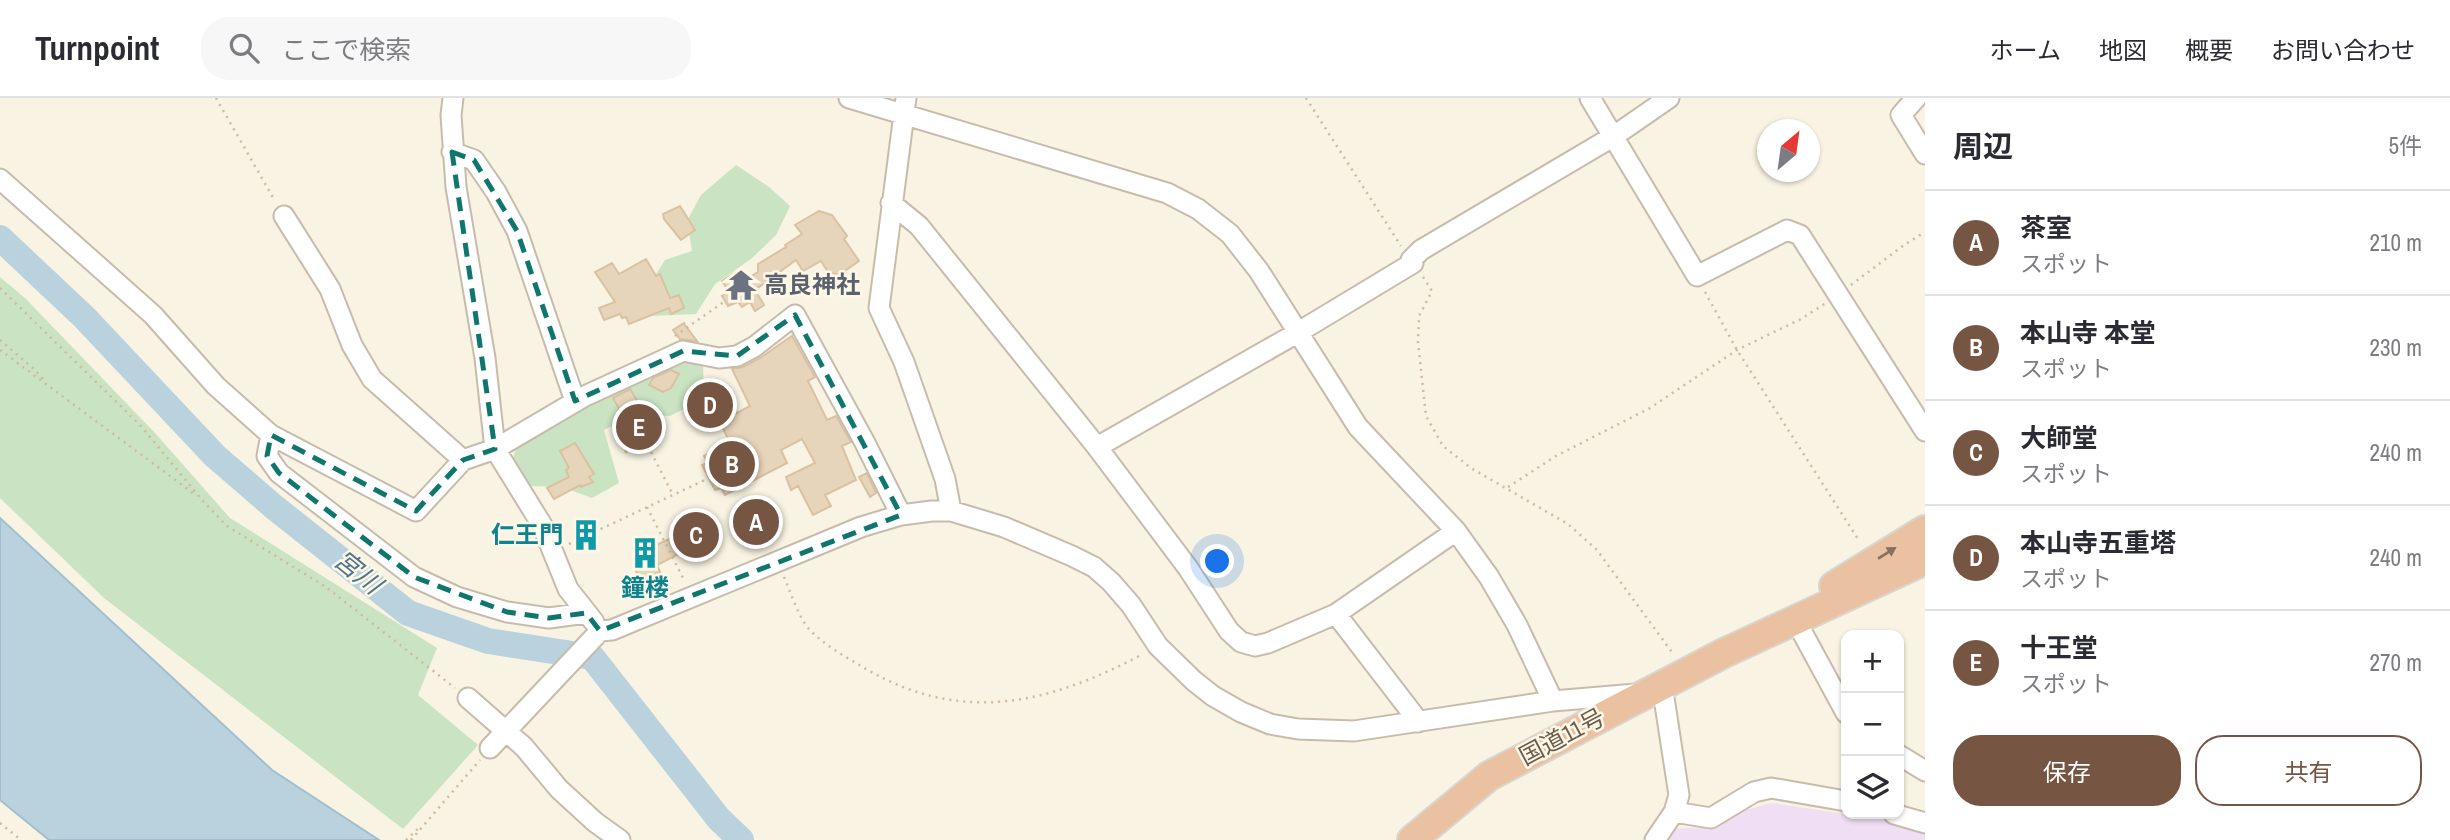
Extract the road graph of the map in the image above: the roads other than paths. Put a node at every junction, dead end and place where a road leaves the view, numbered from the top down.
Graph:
1 (453, 98) edge
2 (849, 98) edge
3 (1590, 98) edge
4 (1669, 98) edge
5 (1916, 98) edge
6 (905, 106) edge
7 (1614, 136) junction
8 (452, 152) junction
9 (1925, 154) edge
10 (0, 179) edge
11 (891, 203) junction
12 (284, 216) road end
13 (1297, 333) junction
14 (575, 401) junction
15 (1925, 431) edge
16 (271, 435) junction
17 (1097, 447) junction
18 (495, 449) junction
19 (463, 460) junction
20 (951, 511) junction
21 (901, 515) junction
22 (1925, 530) edge
23 (1456, 531) junction
24 (1925, 560) edge
25 (586, 613) junction
26 (1336, 614) junction
27 (1796, 621) junction
28 (598, 634) junction
29 (1724, 653) junction
30 (1654, 689) junction
31 (468, 698) road end
32 (1553, 701) junction
33 (1841, 704) edge
34 (1419, 722) junction
35 (507, 731) junction
36 (490, 748) road end
37 (1901, 756) edge
38 (1925, 771) edge
39 (1841, 800) edge
40 (1674, 812) junction
41 (1904, 817) edge
42 (1925, 823) edge
43 (620, 840) edge
44 (1412, 840) edge
45 (1655, 840) edge

1 - 8 street
2 - 6 street
3 - 7 street
4 - 7 street
5 - 9 street
6 - 11 street
6 - 13 street
7 - 13 street
7 - 15 street
8 - 14 street
8 - 18 street
10 - 16 street
11 - 17 street
11 - 20 street
12 - 19 street
13 - 17 street
13 - 23 street
14 - 18 street
14 - 21 street
16 - 19 street
16 - 25 street
17 - 26 street
18 - 19 street
18 - 25 street
20 - 21 street
20 - 34 street
21 - 28 street
29 -> 22 highway, 国道11号
23 - 26 street
23 - 32 street
24 - 27 highway, 国道11号
25 - 28 street
26 - 34 street
27 - 29 highway, 国道11号
27 - 33 street
28 - 35 street
29 - 30 highway, 国道11号
30 - 32 street
30 - 40 street
30 - 44 highway, 国道11号
31 - 35 street
32 - 34 street
35 - 36 street
35 - 43 street
37 - 38 street
39 - 40 street
40 - 45 street
41 - 42 street

